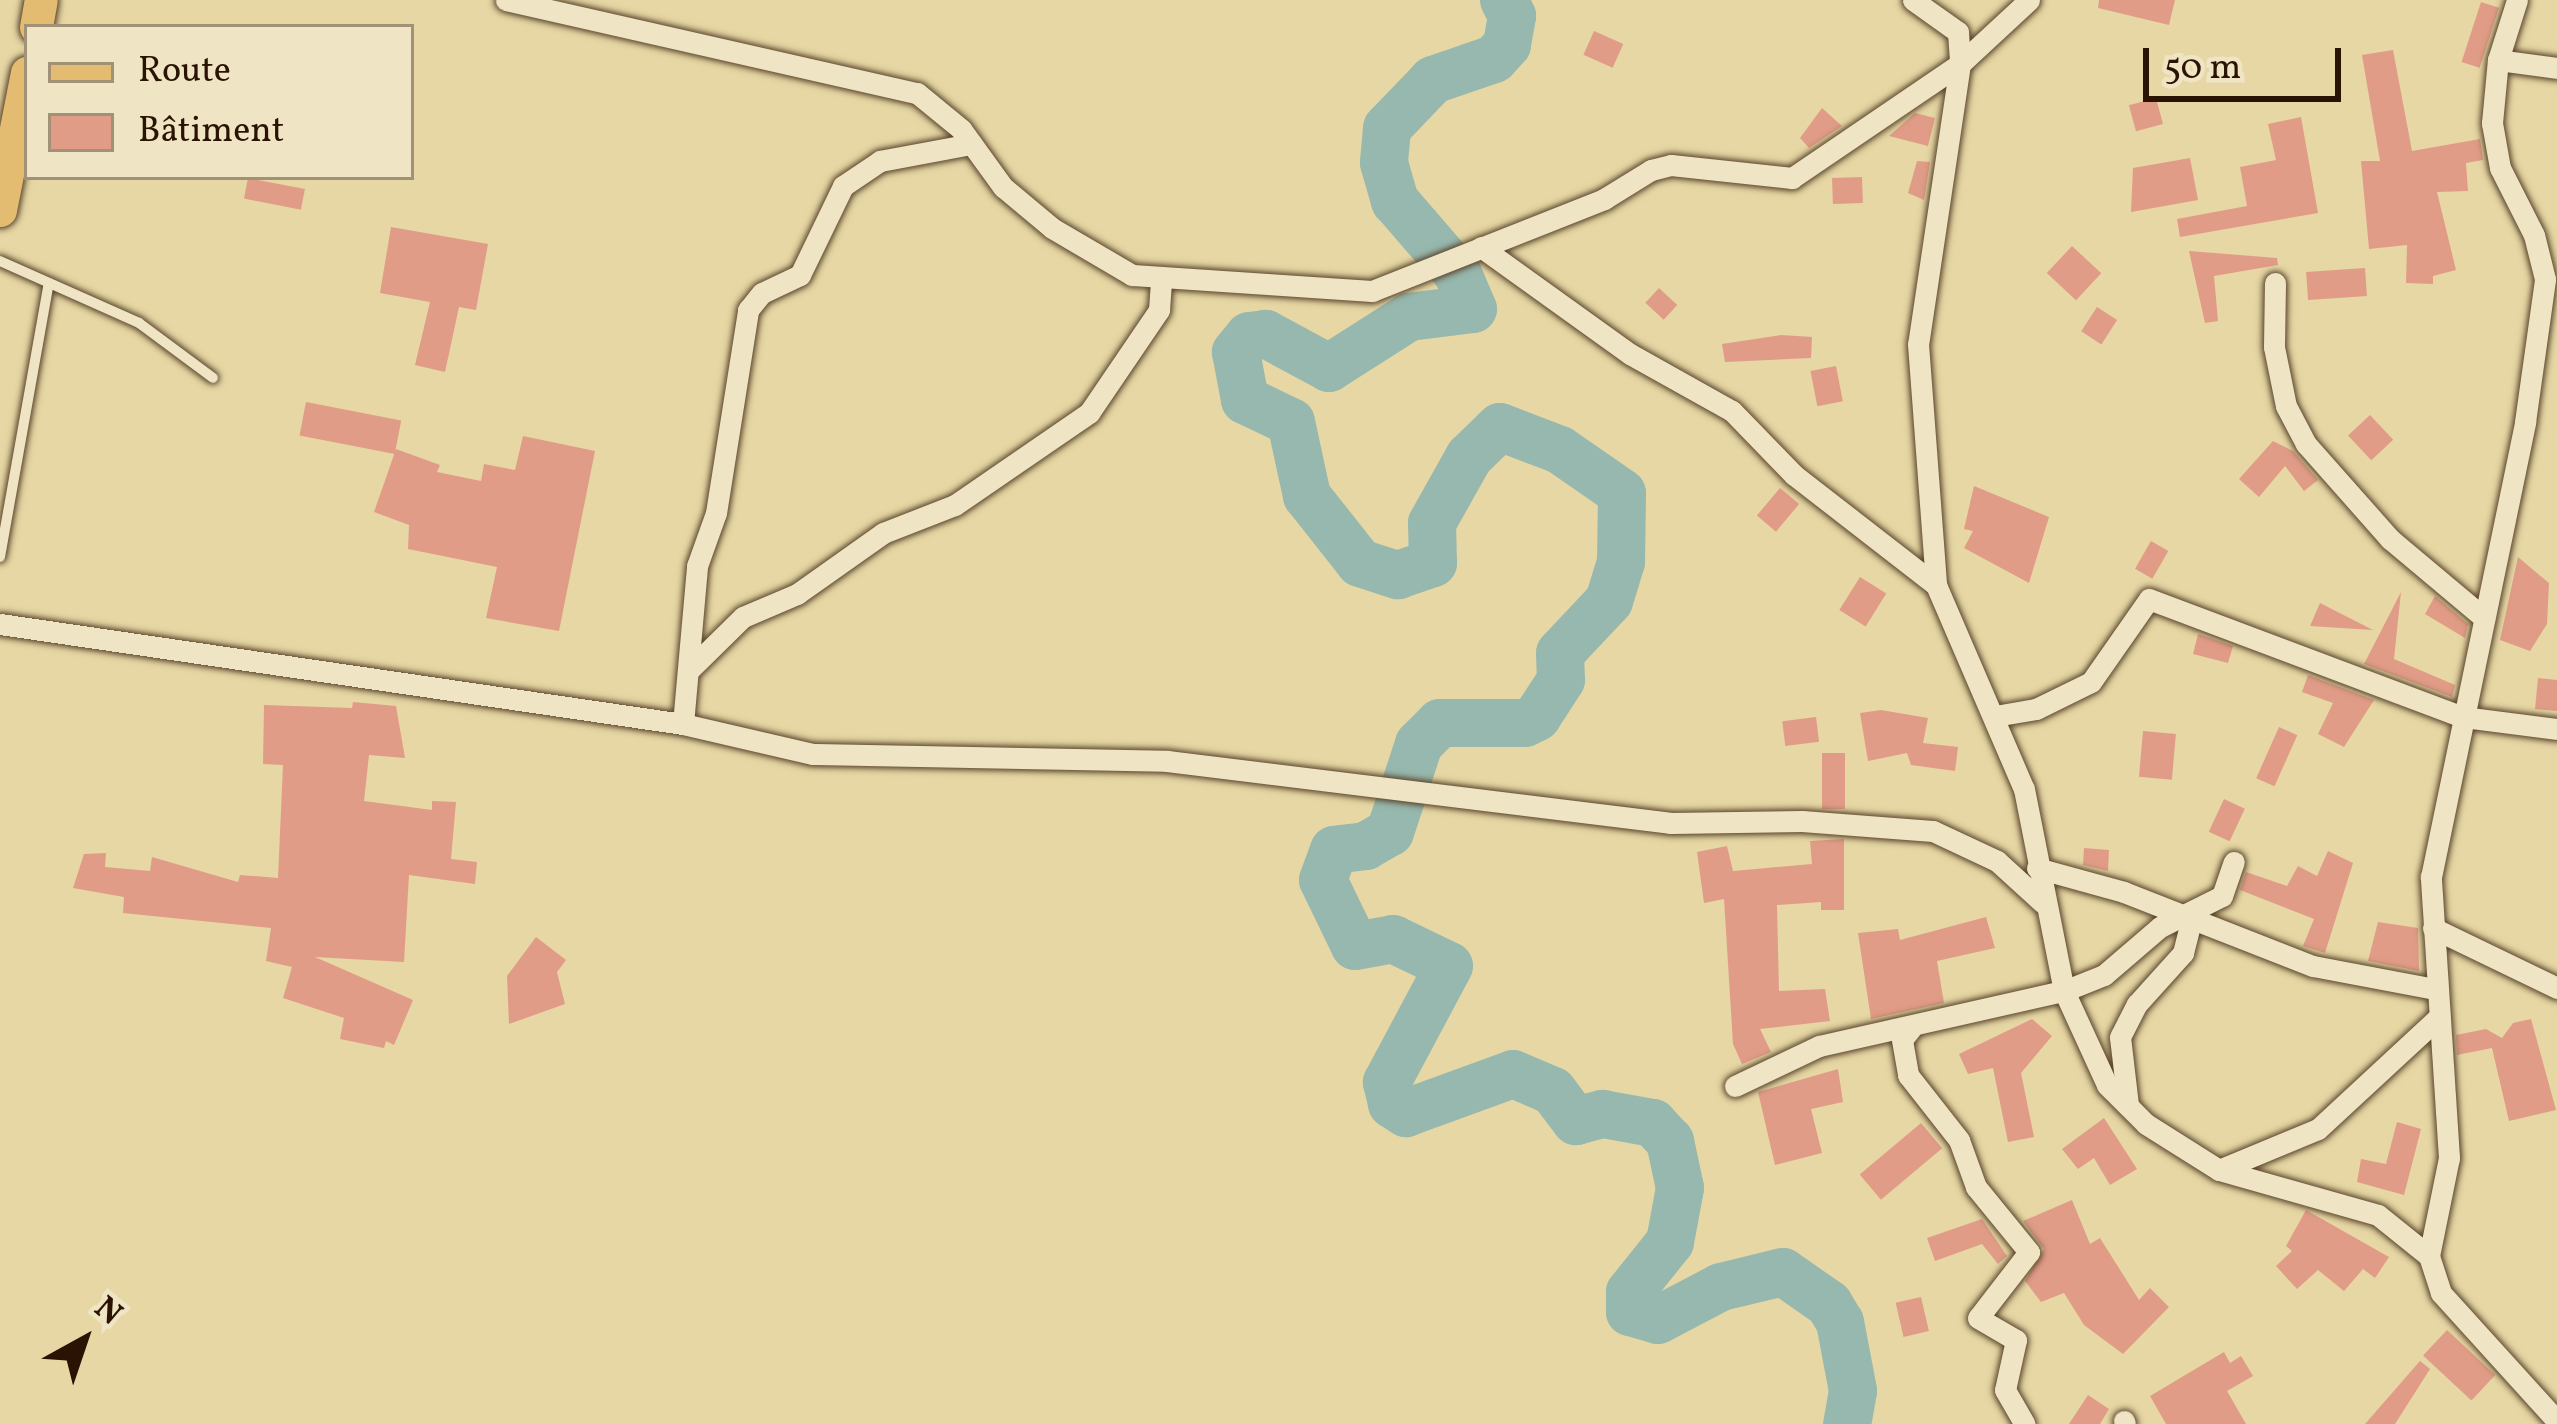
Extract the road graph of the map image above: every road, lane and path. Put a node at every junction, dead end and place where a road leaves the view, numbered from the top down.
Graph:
1 (506, 0) edge
2 (1913, 0) edge
3 (2029, 0) edge
4 (2518, 2) edge
5 (2498, 60) junction
6 (1960, 64) junction
7 (2557, 68) edge
8 (24, 89) edge
9 (971, 144) junction
10 (0, 210) edge
11 (1481, 248) junction
12 (0, 261) edge
13 (1160, 278) junction
14 (2275, 283) dead end
15 (50, 284) junction
16 (213, 378) dead end
17 (0, 557) edge
18 (1936, 586) junction
19 (2484, 618) junction
20 (0, 624) edge
21 (688, 671) junction
22 (1995, 716) junction
23 (2463, 717) junction
24 (683, 724) junction
25 (2557, 729) edge
26 (2234, 862) dead end
27 (2037, 868) junction
28 (2043, 903) junction
29 (2192, 917) junction
30 (2433, 928) junction
31 (2557, 988) edge
32 (2435, 989) junction
33 (2064, 991) junction
34 (2439, 1017) junction
35 (1912, 1027) junction
36 (1735, 1087) dead end
37 (2128, 1106) junction
38 (2219, 1170) junction
39 (2429, 1256) junction
40 (2557, 1421) edge
41 (2025, 1424) edge

1 - 9 street
2 - 6 street
3 - 6 street
4 - 5 street
5 - 7 street
5 - 19 street
6 - 11 street
6 - 18 street
8 - 10 main road
9 - 13 street
9 - 21 street
11 - 13 street
11 - 18 street
12 - 15 lane
13 - 21 street
14 - 19 street
15 - 16 lane
15 - 17 lane
18 - 22 street
19 - 23 street
20 - 24 street
21 - 24 street
22 - 23 street
22 - 27 street
23 - 25 street
23 - 30 street
24 - 28 street
26 - 29 street
27 - 28 street
27 - 29 street
28 - 33 street
29 - 32 street
29 - 33 street
29 - 37 street
30 - 31 street
30 - 32 street
32 - 34 street
33 - 35 street
33 - 37 street
34 - 38 street
34 - 39 street
35 - 36 street
35 - 41 street
37 - 38 street
38 - 39 street
39 - 40 street

